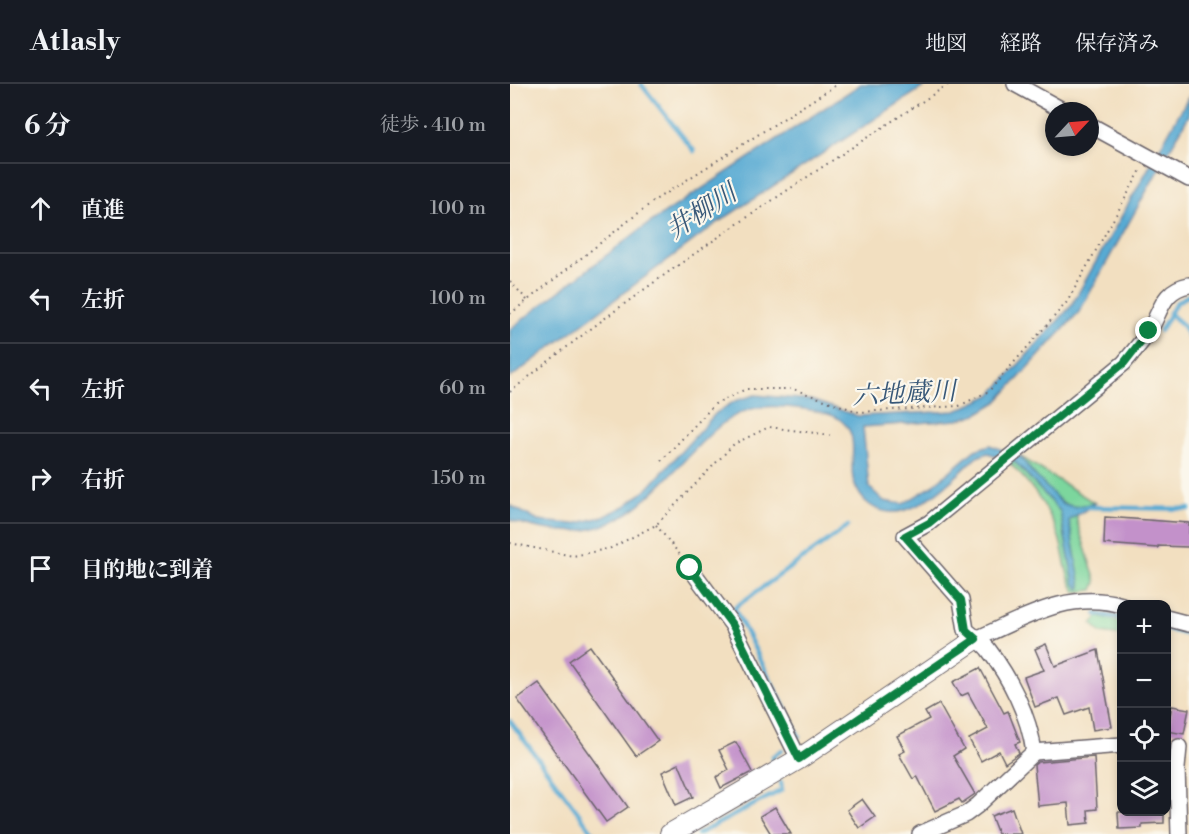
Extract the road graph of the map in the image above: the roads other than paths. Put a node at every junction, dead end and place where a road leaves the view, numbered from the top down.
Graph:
1 (1015, 84) edge
2 (1048, 102) edge
3 (1099, 130) edge
4 (1189, 179) edge
5 (1189, 285) edge
6 (690, 568) road end
7 (1117, 604) edge
8 (1171, 619) edge
9 (1189, 624) edge
10 (976, 639) junction
11 (1117, 745) edge
12 (1178, 747) edge
13 (1034, 752) junction
14 (799, 759) junction
15 (670, 834) edge
16 (920, 834) edge
17 (1179, 834) edge

1 - 2 street
3 - 4 street
5 - 10 street
6 - 14 street
7 - 10 street
8 - 9 street
10 - 13 street
10 - 14 street
11 - 13 street
12 - 17 street
13 - 16 street
14 - 15 street

